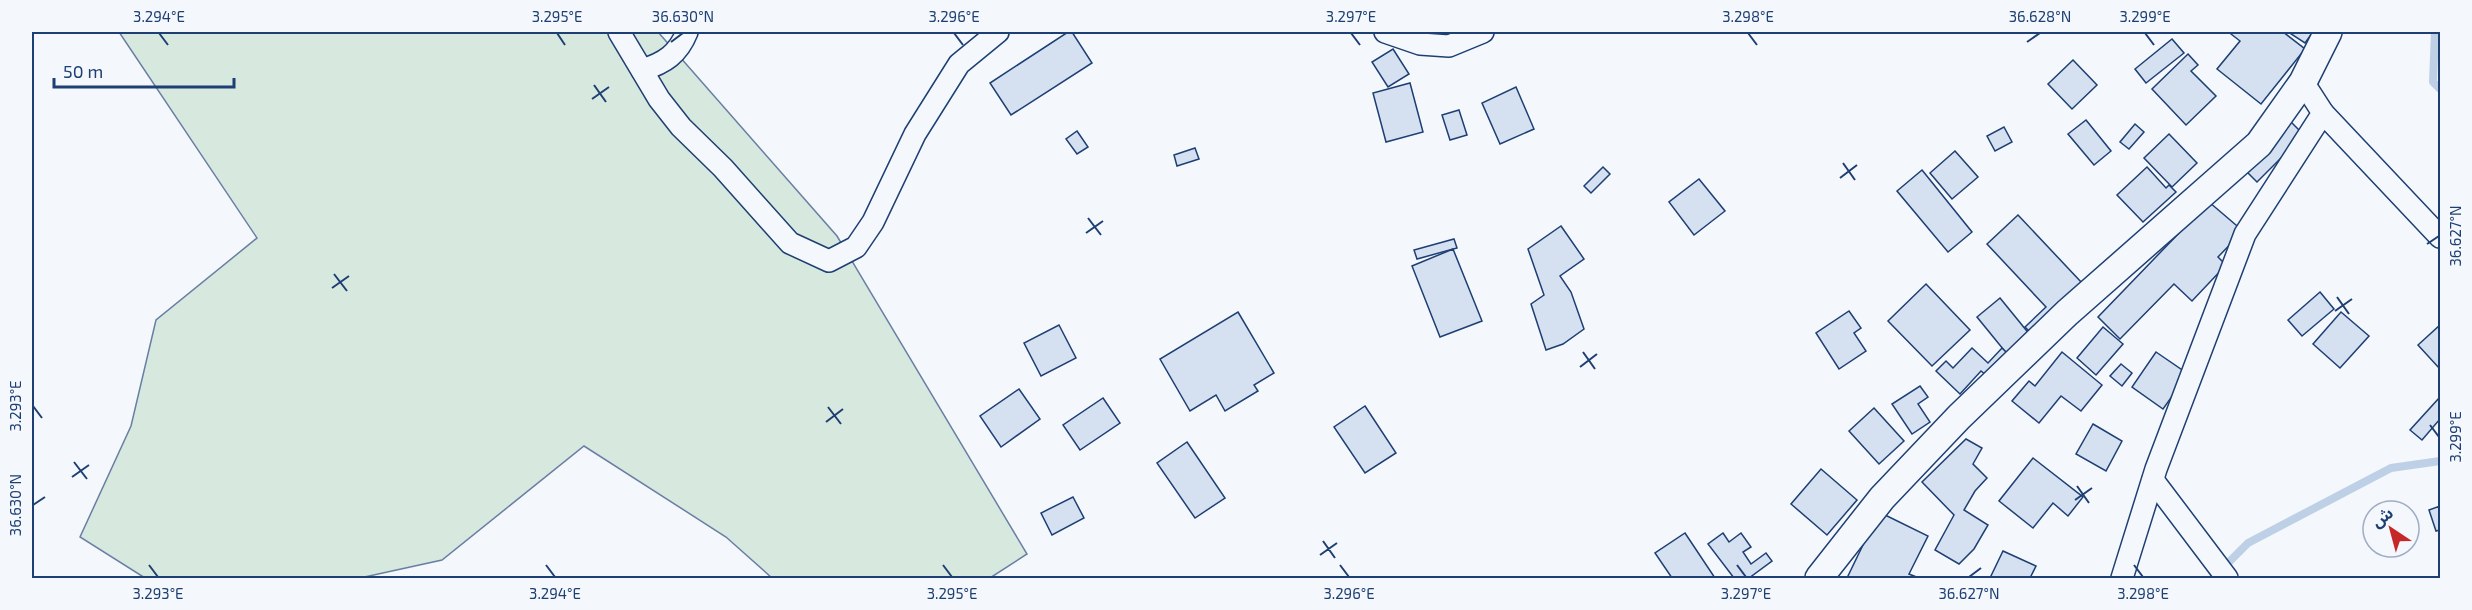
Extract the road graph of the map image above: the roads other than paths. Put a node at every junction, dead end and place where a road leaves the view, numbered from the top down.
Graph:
1 (620, 32) edge
2 (687, 32) edge
3 (998, 32) edge
4 (1385, 32) edge
5 (1484, 32) edge
6 (2328, 32) edge
7 (642, 70) junction
8 (2303, 82) junction
9 (2323, 113) junction
10 (2440, 237) edge
11 (2153, 480) junction
12 (1816, 577) edge
13 (2122, 579) edge
14 (2227, 579) edge

1 - 7 street
2 - 7 street
3 - 7 street
4 - 5 street
6 - 8 street
8 - 9 street
8 - 12 street
9 - 10 street
9 - 11 street
11 - 13 street
11 - 14 street

